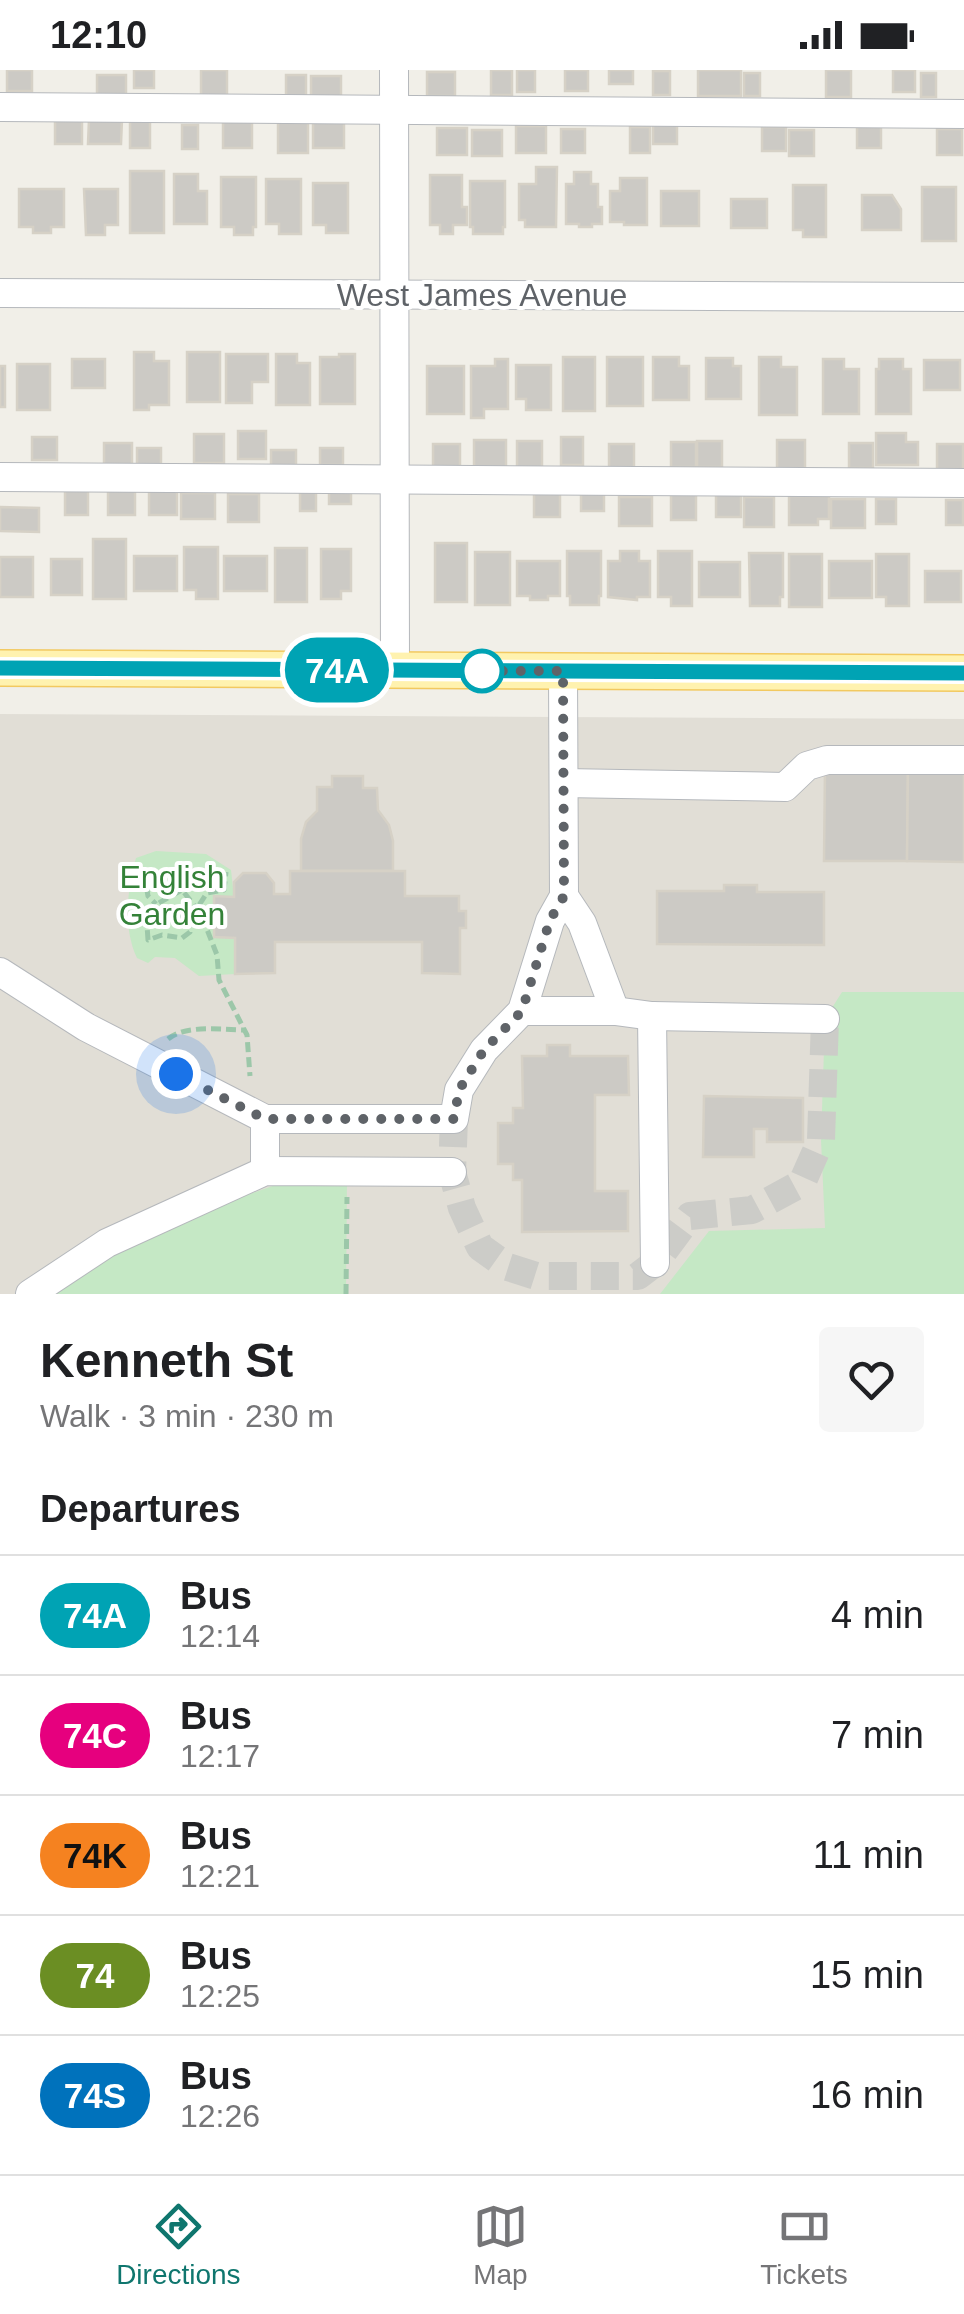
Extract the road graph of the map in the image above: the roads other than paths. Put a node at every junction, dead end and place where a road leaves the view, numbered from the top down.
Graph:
1 (394, 70) edge
2 (0, 107) edge
3 (394, 108) junction
4 (964, 114) edge
5 (0, 293) edge
6 (394, 294) junction
7 (964, 297) edge
8 (0, 477) edge
9 (395, 479) junction
10 (964, 483) edge
11 (0, 668) edge
12 (396, 670) junction
13 (563, 671) junction
14 (964, 673) edge
15 (964, 760) edge
16 (564, 783) junction
17 (564, 896) junction
18 (0, 972) edge
19 (522, 1011) junction
20 (615, 1011) junction
21 (652, 1016) junction
22 (825, 1019) dead end
23 (265, 1119) junction
24 (265, 1171) junction
25 (452, 1172) dead end
26 (655, 1263) dead end
27 (30, 1294) edge

1 - 3 street
2 - 3 street
3 - 4 street
3 - 6 street
5 - 6 street, West James Avenue
6 - 7 street, West James Avenue
6 - 9 street
8 - 9 street
9 - 10 street
9 - 12 street
11 - 12 main road
12 - 13 main road
13 - 14 main road
13 - 16 street
15 - 16 street
16 - 17 street
17 - 19 street
17 - 20 street
18 - 23 street
19 - 20 street
19 - 23 street
20 - 21 street
21 - 22 street
21 - 26 street
23 - 24 street
24 - 25 street
24 - 27 street

